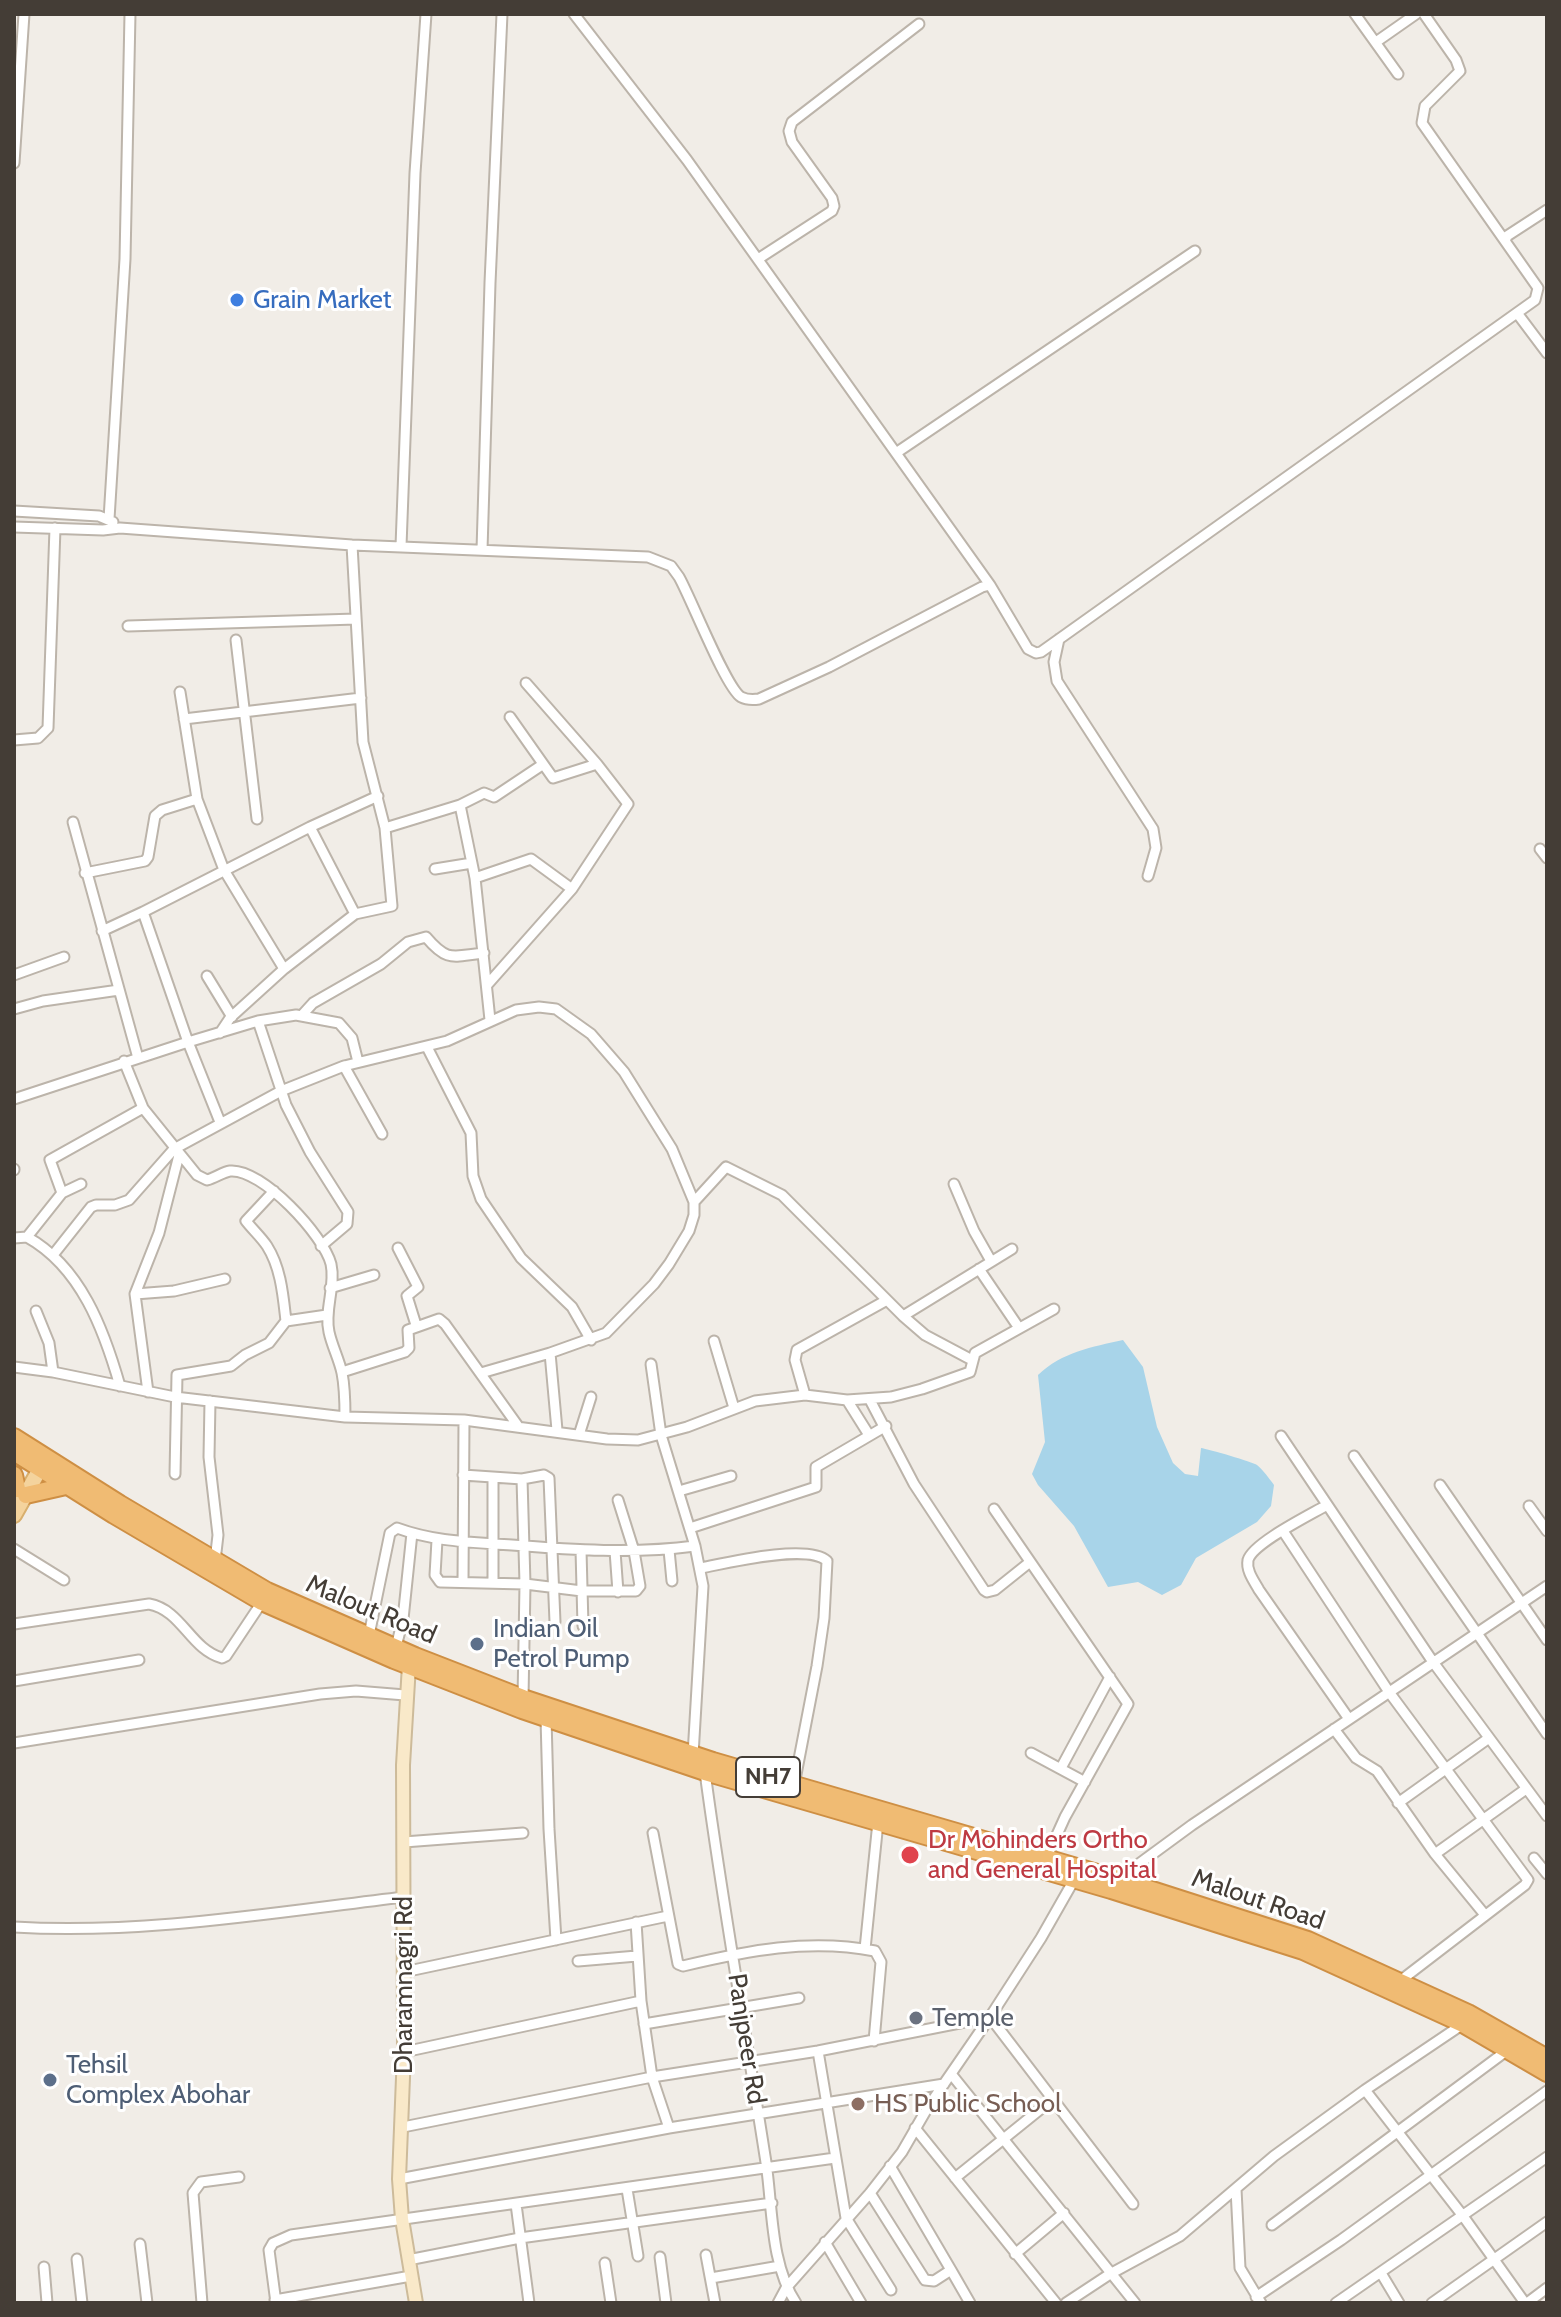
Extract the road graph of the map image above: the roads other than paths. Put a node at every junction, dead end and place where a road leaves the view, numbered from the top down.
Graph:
1 (24, 14) edge
2 (130, 14) edge
3 (426, 14) edge
4 (502, 14) edge
5 (574, 14) edge
6 (1355, 14) edge
7 (1416, 14) edge
8 (1424, 14) edge
9 (919, 24) dead end
10 (1376, 42) junction
11 (1398, 74) dead end
12 (14, 147) edge
13 (14, 163) edge
14 (1547, 210) edge
15 (1505, 241) junction
16 (1195, 251) dead end
17 (758, 259) junction
18 (1517, 313) junction
19 (1547, 353) edge
20 (896, 453) junction
21 (14, 511) edge
22 (109, 519) junction
23 (14, 527) edge
24 (55, 528) junction
25 (120, 528) junction
26 (352, 545) junction
27 (401, 546) junction
28 (482, 550) junction
29 (990, 585) junction
30 (356, 619) junction
31 (128, 626) dead end
32 (1059, 639) junction
33 (236, 640) dead end
34 (526, 683) dead end
35 (180, 692) dead end
36 (361, 698) junction
37 (244, 712) junction
38 (510, 717) dead end
39 (184, 719) junction
40 (14, 740) edge
41 (597, 764) junction
42 (542, 765) junction
43 (378, 796) junction
44 (197, 799) junction
45 (460, 805) junction
46 (257, 819) dead end
47 (73, 822) dead end
48 (310, 827) junction
49 (385, 828) junction
50 (1540, 849) dead end
51 (1547, 858) edge
52 (472, 863) junction
53 (435, 869) dead end
54 (224, 870) junction
55 (85, 873) junction
56 (1148, 876) dead end
57 (475, 878) junction
58 (572, 889) junction
59 (143, 912) junction
60 (355, 914) junction
61 (102, 931) junction
62 (484, 953) junction
63 (64, 957) dead end
64 (284, 969) junction
65 (14, 975) edge
66 (207, 976) dead end
67 (487, 985) junction
68 (119, 990) junction
69 (14, 1009) edge
70 (303, 1014) junction
71 (232, 1017) junction
72 (490, 1020) junction
73 (258, 1021) junction
74 (220, 1033) junction
75 (188, 1042) junction
76 (427, 1047) junction
77 (138, 1058) junction
78 (124, 1061) junction
79 (358, 1062) junction
80 (344, 1066) junction
81 (281, 1091) junction
82 (14, 1099) edge
83 (143, 1108) junction
84 (220, 1122) junction
85 (382, 1134) dead end
86 (177, 1152) junction
87 (81, 1184) dead end
88 (954, 1184) dead end
89 (274, 1191) junction
90 (62, 1193) junction
91 (694, 1202) junction
92 (27, 1237) junction
93 (14, 1238) edge
94 (321, 1246) junction
95 (398, 1248) dead end
96 (1012, 1249) dead end
97 (53, 1255) junction
98 (991, 1261) junction
99 (979, 1269) junction
100 (374, 1275) dead end
101 (225, 1279) dead end
102 (330, 1288) junction
103 (135, 1294) junction
104 (887, 1300) junction
105 (1054, 1309) dead end
106 (36, 1311) dead end
107 (327, 1315) junction
108 (903, 1316) junction
109 (286, 1321) junction
110 (416, 1325) junction
111 (1019, 1328) junction
112 (591, 1340) junction
113 (714, 1341) dead end
114 (550, 1353) junction
115 (972, 1360) junction
116 (651, 1364) dead end
117 (14, 1367) edge
118 (53, 1372) junction
119 (342, 1372) junction
120 (481, 1373) junction
121 (120, 1386) junction
122 (148, 1392) junction
123 (805, 1395) junction
124 (175, 1397) junction
125 (591, 1397) dead end
126 (847, 1400) junction
127 (870, 1400) junction
128 (210, 1401) junction
129 (734, 1408) junction
130 (345, 1417) junction
131 (464, 1420) junction
132 (518, 1426) junction
133 (886, 1426) junction
134 (557, 1430) junction
135 (579, 1435) junction
136 (661, 1435) junction
137 (869, 1435) junction
138 (1281, 1436) dead end
139 (14, 1437) edge
140 (14, 1452) edge
141 (1354, 1456) dead end
142 (38, 1460) junction
143 (175, 1474) dead end
144 (463, 1475) junction
145 (731, 1476) dead end
146 (493, 1478) junction
147 (522, 1479) junction
148 (1440, 1485) dead end
149 (66, 1486) junction
150 (18, 1488) edge
151 (679, 1491) junction
152 (618, 1500) dead end
153 (1327, 1505) junction
154 (1529, 1506) dead end
155 (994, 1509) dead end
156 (117, 1510) junction
157 (14, 1515) edge
158 (690, 1528) junction
159 (1283, 1531) junction
160 (1547, 1531) edge
161 (412, 1533) junction
162 (437, 1540) junction
163 (463, 1543) junction
164 (492, 1544) junction
165 (524, 1546) junction
166 (695, 1546) junction
167 (14, 1549) edge
168 (554, 1549) junction
169 (581, 1550) junction
170 (669, 1550) junction
171 (615, 1551) junction
172 (634, 1551) junction
173 (215, 1561) junction
174 (1030, 1562) junction
175 (701, 1568) junction
176 (64, 1580) dead end
177 (672, 1581) dead end
178 (463, 1582) junction
179 (493, 1583) junction
180 (525, 1584) junction
181 (554, 1586) junction
182 (1547, 1586) edge
183 (582, 1591) junction
184 (618, 1592) junction
185 (262, 1602) junction
186 (1521, 1603) junction
187 (555, 1622) dead end
188 (14, 1624) edge
189 (583, 1626) dead end
190 (1475, 1634) junction
191 (369, 1635) junction
192 (1547, 1640) edge
193 (396, 1647) junction
194 (139, 1660) dead end
195 (1433, 1662) junction
196 (409, 1665) junction
197 (1110, 1677) junction
198 (14, 1681) edge
199 (1389, 1692) junction
200 (405, 1695) junction
201 (522, 1704) junction
202 (546, 1718) junction
203 (1349, 1719) junction
204 (1334, 1729) junction
205 (1547, 1734) edge
206 (1489, 1738) junction
207 (14, 1743) edge
208 (1031, 1753) dead end
209 (693, 1755) junction
210 (1061, 1768) junction
211 (1445, 1769) junction
212 (705, 1772) junction
213 (1085, 1782) junction
214 (794, 1785) junction
215 (1526, 1789) junction
216 (1398, 1803) junction
217 (1547, 1816) edge
218 (1483, 1821) junction
219 (878, 1822) junction
220 (523, 1833) dead end
221 (653, 1833) dead end
222 (404, 1842) junction
223 (1435, 1854) junction
224 (1534, 1858) dead end
225 (1046, 1859) junction
226 (1547, 1874) edge
227 (1074, 1880) junction
228 (1115, 1884) junction
229 (404, 1897) junction
230 (1485, 1915) junction
231 (668, 1916) junction
232 (636, 1922) junction
233 (14, 1927) edge
234 (556, 1940) junction
235 (865, 1949) junction
236 (733, 1954) junction
237 (637, 1956) junction
238 (578, 1961) dead end
239 (404, 1972) junction
240 (1400, 1981) junction
241 (799, 1998) dead end
242 (641, 2001) junction
243 (742, 2008) junction
244 (990, 2017) junction
245 (644, 2024) junction
246 (1463, 2024) junction
247 (874, 2041) junction
248 (1509, 2049) junction
249 (818, 2051) junction
250 (404, 2052) junction
251 (1547, 2058) edge
252 (750, 2062) junction
253 (1547, 2073) edge
254 (952, 2075) junction
255 (652, 2077) junction
256 (944, 2084) junction
257 (1365, 2090) junction
258 (1547, 2091) edge
259 (1053, 2099) junction
260 (826, 2103) junction
261 (758, 2112) junction
262 (403, 2127) junction
263 (669, 2128) junction
264 (915, 2128) junction
265 (1398, 2133) junction
266 (1004, 2139) junction
267 (1547, 2157) edge
268 (835, 2158) junction
269 (890, 2166) junction
270 (767, 2169) junction
271 (1431, 2175) junction
272 (239, 2177) dead end
273 (955, 2178) junction
274 (399, 2179) junction
275 (627, 2189) junction
276 (1236, 2189) junction
277 (870, 2193) junction
278 (772, 2203) junction
279 (516, 2204) junction
280 (1133, 2204) dead end
281 (1064, 2213) junction
282 (1463, 2216) junction
283 (846, 2218) junction
284 (402, 2219) junction
285 (1547, 2222) edge
286 (633, 2223) junction
287 (1272, 2225) dead end
288 (520, 2238) junction
289 (825, 2242) junction
290 (140, 2244) dead end
291 (1015, 2254) junction
292 (706, 2255) dead end
293 (638, 2256) dead end
294 (660, 2257) dead end
295 (77, 2259) dead end
296 (408, 2260) junction
297 (1495, 2260) junction
298 (605, 2263) dead end
299 (780, 2266) junction
300 (44, 2267) dead end
301 (951, 2270) junction
302 (1381, 2273) junction
303 (1110, 2274) junction
304 (411, 2276) junction
305 (711, 2278) junction
306 (786, 2288) junction
307 (1547, 2288) edge
308 (891, 2290) dead end
309 (1259, 2300) edge
310 (276, 2301) edge
311 (47, 2303) edge
312 (82, 2303) edge
313 (147, 2303) edge
314 (202, 2303) edge
315 (416, 2303) edge
316 (529, 2303) edge
317 (611, 2303) edge
318 (666, 2303) edge
319 (715, 2303) edge
320 (778, 2303) edge
321 (796, 2303) edge
322 (861, 2303) edge
323 (970, 2303) edge
324 (1056, 2303) edge
325 (1066, 2303) edge
326 (1135, 2303) edge
327 (1336, 2303) edge
328 (1399, 2303) edge
329 (1432, 2303) edge
330 (1526, 2303) edge

1 - 12 street
2 - 22 street
3 - 27 street
4 - 28 street
5 - 17 street
6 - 10 street
7 - 10 street
8 - 15 street
9 - 17 street
10 - 11 street
12 - 13 street
14 - 15 street
15 - 18 street
16 - 20 street
17 - 20 street
18 - 19 street
18 - 32 street
20 - 29 street
21 - 22 street
22 - 25 street
23 - 24 street
24 - 25 street
24 - 40 street
25 - 26 street
26 - 27 street
26 - 30 street
27 - 28 street
28 - 29 street
29 - 32 street
30 - 31 street
30 - 36 street
32 - 56 street
33 - 37 street
34 - 41 street
35 - 39 street
36 - 37 street
36 - 43 street
37 - 39 street
37 - 46 street
38 - 42 street
39 - 44 street
41 - 42 street
41 - 58 street
42 - 45 street
43 - 48 street
43 - 49 street
44 - 54 street
44 - 55 street
45 - 49 street
45 - 52 street
47 - 55 street
48 - 54 street
48 - 60 street
49 - 60 street
50 - 51 street
52 - 53 street
52 - 57 street
54 - 59 street
54 - 64 street
55 - 61 street
57 - 58 street
57 - 62 street
58 - 67 street
59 - 61 street
59 - 75 street
60 - 64 street
61 - 68 street
62 - 67 street
62 - 70 street
63 - 65 street
64 - 71 street
66 - 71 street
67 - 72 street
68 - 69 street
68 - 77 street
70 - 73 street
70 - 79 street
71 - 74 street
72 - 76 street
72 - 91 street
73 - 74 street
73 - 81 street
74 - 75 street
75 - 77 street
75 - 84 street
76 - 79 street
76 - 112 street
77 - 78 street
78 - 82 street
78 - 83 street
79 - 80 street
80 - 81 street
80 - 85 street
81 - 84 street
81 - 94 street
83 - 86 street
83 - 90 street
84 - 86 street
86 - 89 street
86 - 97 street
86 - 103 street
87 - 90 street
88 - 98 street
89 - 94 street
89 - 109 street
90 - 92 street
91 - 104 street
91 - 112 street
92 - 93 street
92 - 97 street
94 - 102 street
95 - 110 street
96 - 98 street
97 - 121 street
98 - 99 street
99 - 108 street
99 - 111 street
100 - 102 street
101 - 103 street
102 - 107 street
103 - 122 street
104 - 108 street
104 - 123 street
105 - 111 street
106 - 118 street
107 - 109 street
107 - 119 street
108 - 115 street
109 - 124 street
110 - 119 street
110 - 120 street
111 - 115 street
112 - 114 street
113 - 129 street
114 - 120 street
114 - 134 street
115 - 127 street
116 - 136 street
117 - 118 street
118 - 121 street
119 - 130 street
120 - 132 street
121 - 122 street
122 - 124 street
123 - 126 street
123 - 129 street
124 - 128 street
124 - 143 street
125 - 135 street
126 - 127 street
126 - 137 street
127 - 133 street
128 - 130 street
128 - 173 street
129 - 136 street
130 - 131 street
131 - 132 street
131 - 144 street
132 - 134 street
133 - 137 street
133 - 174 street
134 - 135 street
135 - 136 street
136 - 151 street
137 - 158 street
138 - 153 street
139 - 142 highway, Malout Road / NH7
140 - 142 highway, Malout Road / NH7
141 - 190 street
142 - 149 highway, Malout Road / NH7
142 - 150 main road
142 - 156 highway, Malout Road / NH7
144 - 146 street
144 - 163 street
145 - 151 street
146 - 147 street
146 - 164 street
147 - 165 street
147 - 168 street
148 - 186 street
149 - 150 highway
149 - 156 highway, Malout Road / NH7
150 - 157 main road
151 - 158 street
152 - 172 street
153 - 159 street
153 - 195 street
154 - 160 street
155 - 174 street
156 - 173 highway, Malout Road / NH7
156 - 185 highway, Malout Road / NH7
158 - 166 street
159 - 199 street
159 - 203 street
161 - 162 street
161 - 191 street
161 - 193 street
162 - 163 street
162 - 178 street
163 - 164 street
163 - 178 street
164 - 165 street
164 - 179 street
165 - 168 street
165 - 180 street
166 - 170 street
166 - 175 street
167 - 176 street
168 - 169 street
168 - 181 street
169 - 171 street
169 - 183 street
170 - 172 street
170 - 177 street
171 - 172 street
171 - 184 street
172 - 184 street
173 - 191 highway, Malout Road / NH7
174 - 197 street
175 - 209 street
175 - 214 street
178 - 179 street
179 - 180 street
180 - 181 street
180 - 201 street
181 - 183 street
181 - 187 street
182 - 186 street
183 - 184 street
183 - 189 street
185 - 188 street
185 - 196 highway, Malout Road / NH7
186 - 190 street
186 - 192 street
190 - 195 street
190 - 205 street
191 - 193 highway, Malout Road / NH7
193 - 201 highway, Malout Road / NH7
194 - 198 street
195 - 199 street
195 - 206 street
196 - 200 street, Dharamnagri Rd
196 - 201 highway, Malout Road / NH7
197 - 210 street
197 - 213 street
199 - 203 street
199 - 211 street
200 - 207 street
200 - 222 street, Dharamnagri Rd
201 - 202 highway, Malout Road / NH7
201 - 209 highway, Malout Road / NH7
202 - 212 highway, Malout Road / NH7
202 - 234 street
203 - 204 street
204 - 216 street
204 - 228 street
206 - 211 street
206 - 215 street
208 - 210 street
209 - 214 highway, Malout Road / NH7
210 - 213 street
211 - 216 street
211 - 218 street
212 - 219 highway, Malout Road / NH7
212 - 236 street, Panjpeer Rd
213 - 225 street
214 - 225 highway, Malout Road / NH7
215 - 217 street
215 - 218 street
216 - 223 street
218 - 223 street
218 - 230 street
219 - 227 highway, Malout Road / NH7
219 - 235 street
220 - 222 street
221 - 231 street
222 - 229 street, Dharamnagri Rd
223 - 230 street
224 - 226 street
225 - 228 highway, Malout Road / NH7
227 - 228 highway, Malout Road / NH7
227 - 244 street
228 - 240 highway, Malout Road / NH7
228 - 246 highway, Malout Road / NH7
229 - 233 street
229 - 239 street, Dharamnagri Rd
230 - 240 street
231 - 232 street
231 - 236 street
232 - 234 street
232 - 237 street
234 - 239 street
235 - 236 street
235 - 247 street
236 - 243 street, Panjpeer Rd
237 - 238 street
237 - 242 street
239 - 250 street, Dharamnagri Rd
240 - 251 highway, Malout Road / NH7
241 - 243 street
242 - 245 street
242 - 250 street
243 - 245 street
243 - 252 street, Panjpeer Rd
244 - 247 street
244 - 254 street
244 - 259 street
245 - 255 street
246 - 248 highway, Malout Road / NH7
246 - 257 street
247 - 249 street
248 - 253 highway, Malout Road / NH7
248 - 265 street
249 - 252 street
249 - 260 street
250 - 262 street, Dharamnagri Rd
252 - 255 street
252 - 261 street, Panjpeer Rd
254 - 256 street
254 - 266 street
255 - 262 street
255 - 263 street
256 - 260 street
256 - 264 street
257 - 265 street
257 - 276 street
258 - 271 street
259 - 266 street
259 - 280 street
260 - 261 street
260 - 268 street
261 - 263 street
261 - 270 street, Panjpeer Rd
262 - 274 street, Dharamnagri Rd
263 - 274 street
264 - 269 street
264 - 273 street
265 - 271 street
265 - 287 street
266 - 273 street
266 - 281 street
267 - 282 street
268 - 270 street
268 - 283 street
269 - 277 street
269 - 301 street
270 - 275 street
270 - 278 street, Panjpeer Rd
271 - 282 street
271 - 309 street
272 - 314 street
273 - 291 street
274 - 284 street, Dharamnagri Rd
275 - 279 street
275 - 286 street
276 - 303 street
276 - 309 street
277 - 283 street
277 - 301 street
278 - 286 street
278 - 299 street, Panjpeer Rd
279 - 284 street
279 - 288 street
281 - 291 street
281 - 303 street
282 - 297 street
282 - 302 street
283 - 289 street
283 - 308 street
284 - 296 street, Dharamnagri Rd
284 - 310 street
285 - 297 street
286 - 288 street
286 - 293 street
288 - 296 street
288 - 316 street
289 - 306 street
289 - 322 street
290 - 313 street
291 - 324 street
292 - 305 street
294 - 318 street
295 - 312 street
296 - 304 street, Dharamnagri Rd
297 - 329 street
297 - 330 street
298 - 317 street
299 - 305 street
299 - 306 street, Panjpeer Rd
300 - 311 street
301 - 323 street
302 - 327 street
302 - 328 street
303 - 325 street
303 - 326 street
304 - 310 street
304 - 315 street, Dharamnagri Rd
305 - 319 street
306 - 320 street
306 - 321 street, Panjpeer Rd
307 - 330 street

